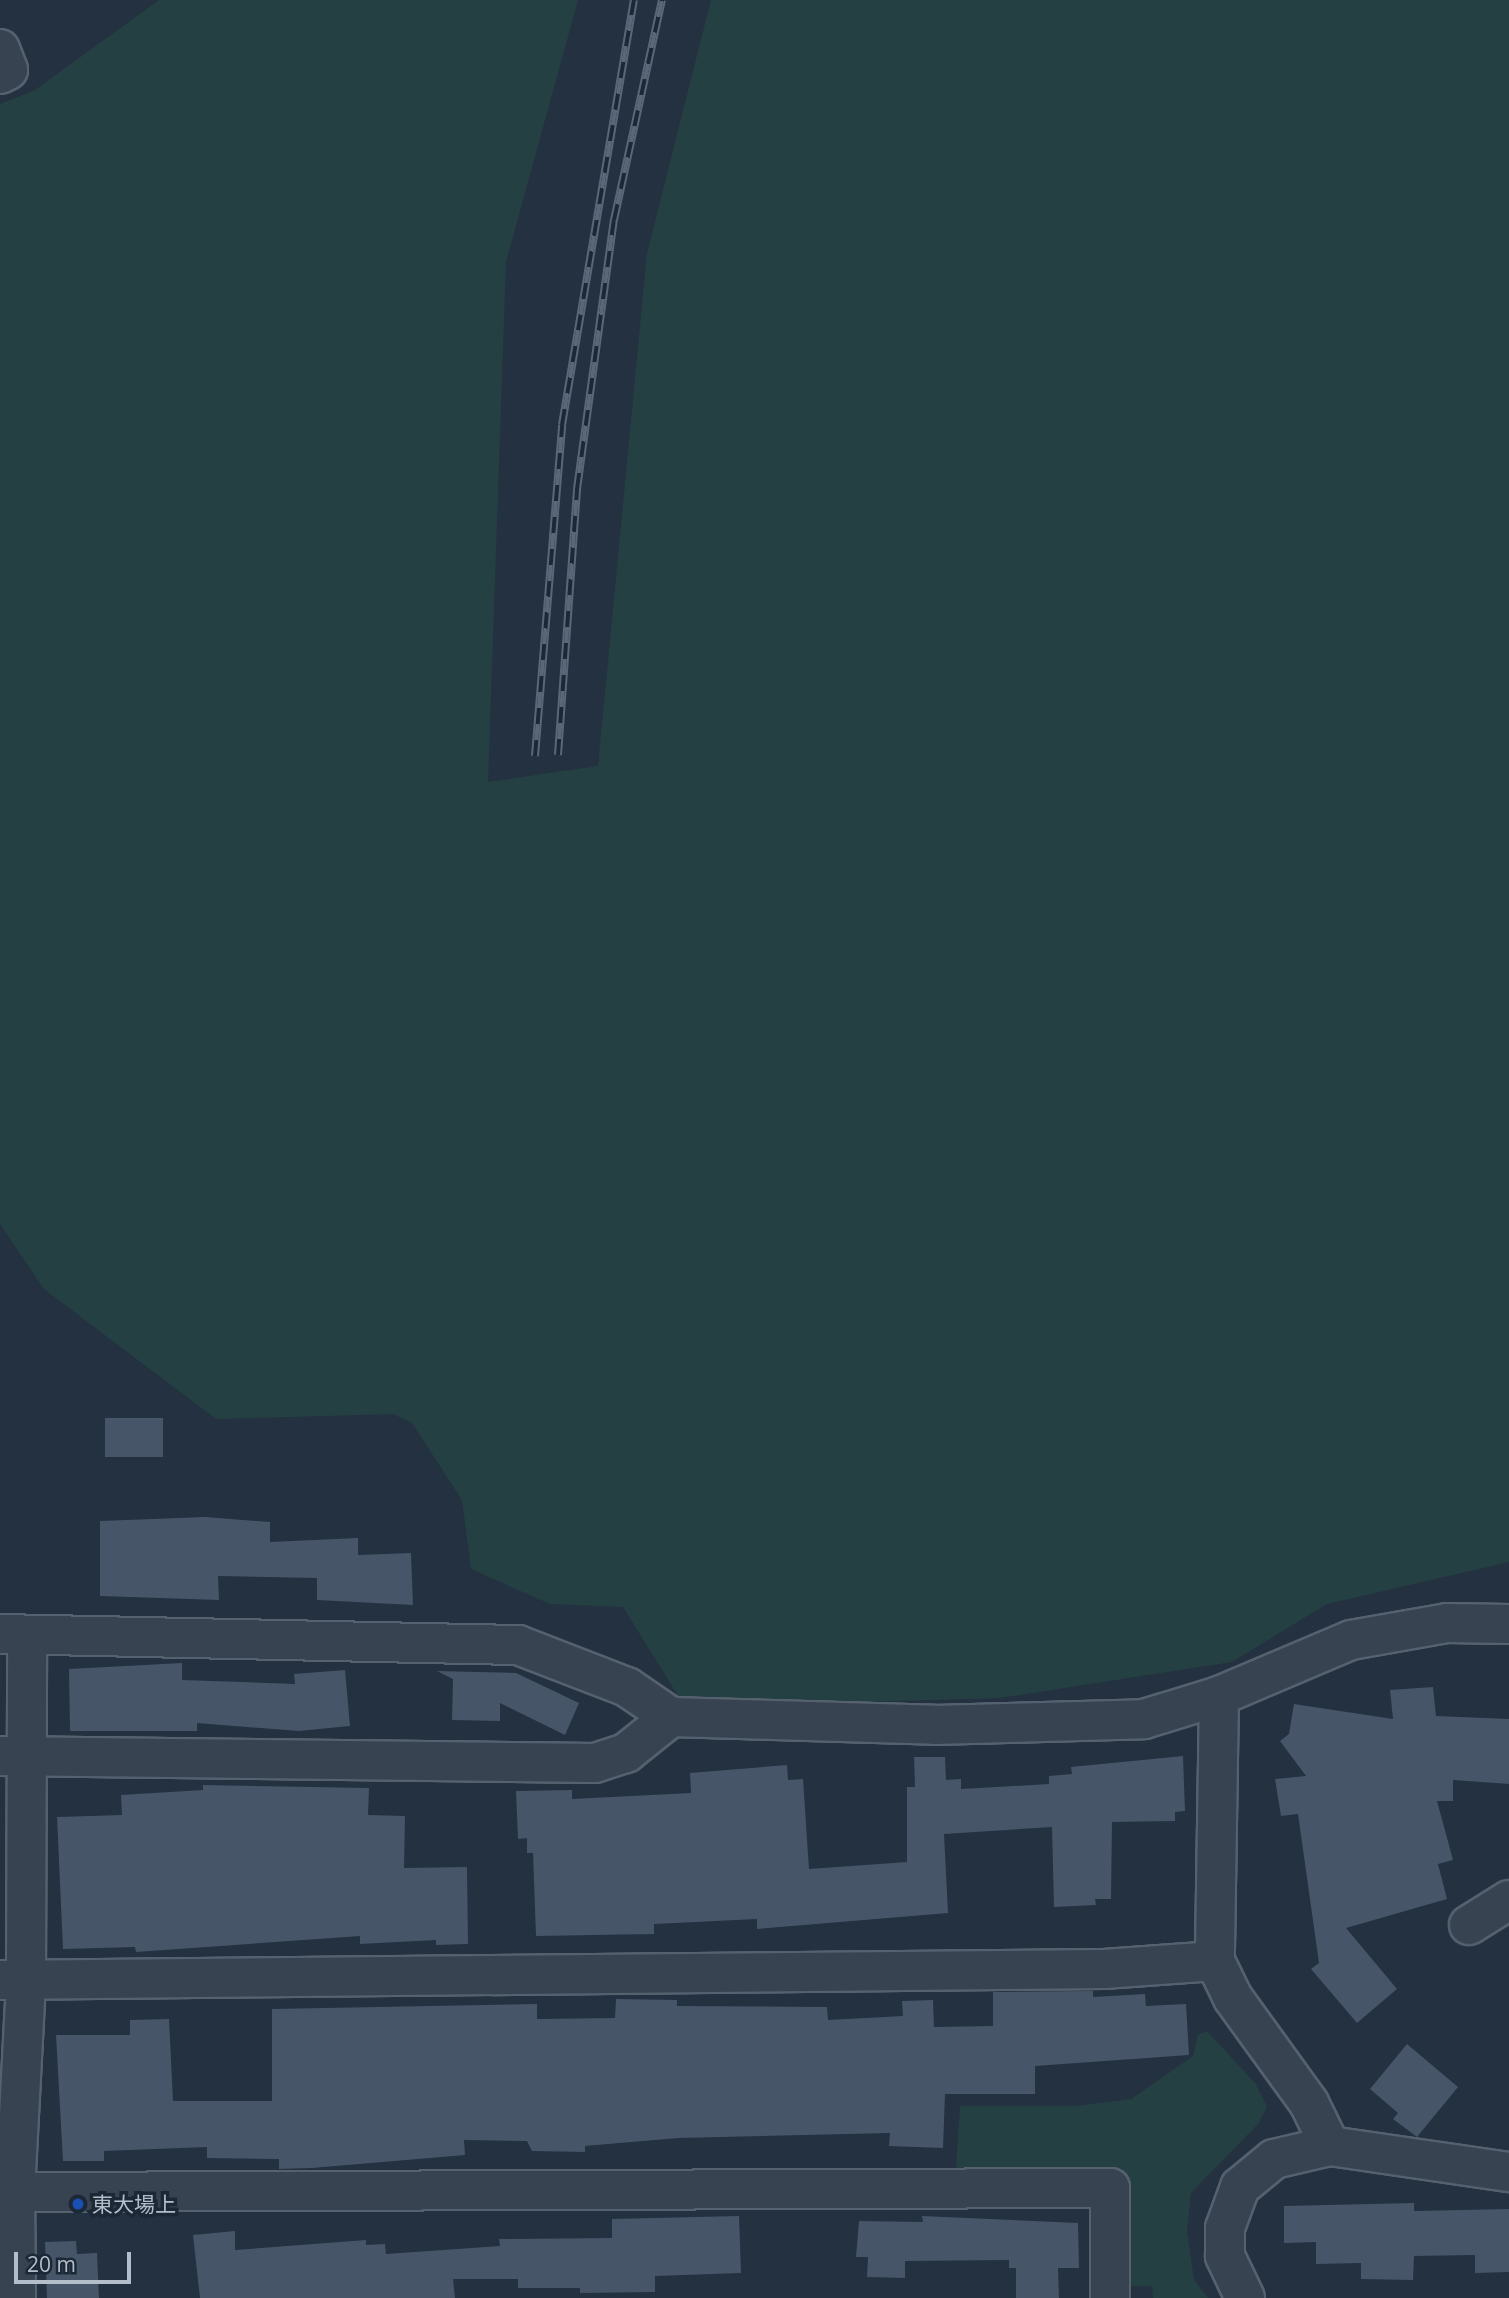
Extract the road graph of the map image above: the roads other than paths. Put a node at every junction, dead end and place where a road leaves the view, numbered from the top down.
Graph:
1 (0, 49) edge
2 (0, 74) edge
3 (1509, 1624) edge
4 (13, 1635) edge
5 (1219, 1696) junction
6 (671, 1717) junction
7 (13, 1756) edge
8 (1509, 1900) edge
9 (1469, 1925) dead end
10 (1215, 1961) junction
11 (13, 1980) edge
12 (1330, 2146) junction
13 (1509, 2172) edge
14 (10, 2201) edge
15 (16, 2298) edge
16 (1110, 2298) edge
17 (1245, 2298) edge

1 - 2 street
3 - 5 street
4 - 6 street
4 - 7 street
5 - 6 street
5 - 10 street
6 - 7 street
7 - 11 street
8 - 9 street
10 - 11 street
10 - 12 street
11 - 14 street
12 - 13 street
12 - 17 street
14 - 15 street
14 - 16 street

